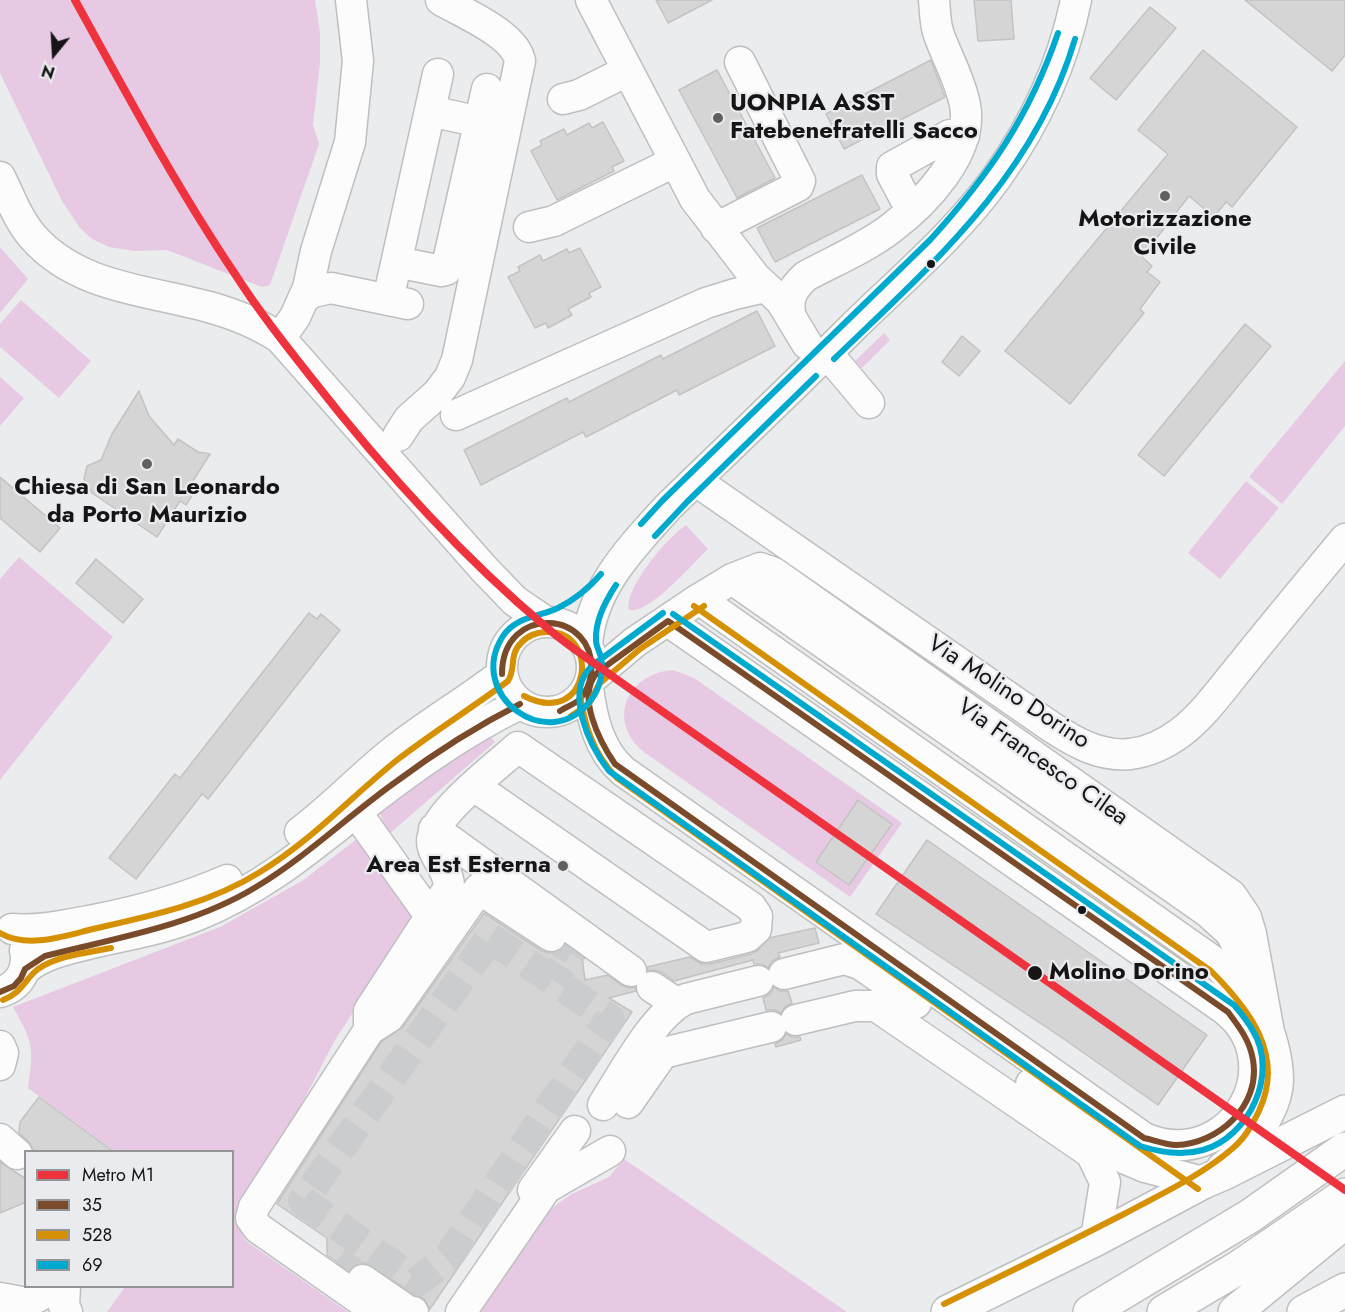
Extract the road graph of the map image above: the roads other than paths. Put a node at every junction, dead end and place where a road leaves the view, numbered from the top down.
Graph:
1 (351, 0) edge
2 (441, 0) edge
3 (591, 0) edge
4 (934, 0) edge
5 (1076, 0) edge
6 (740, 62) dead end
7 (627, 71) junction
8 (438, 74) dead end
9 (487, 89) dead end
10 (563, 99) dead end
11 (430, 111) junction
12 (480, 122) junction
13 (964, 136) junction
14 (674, 162) junction
15 (0, 177) edge
16 (911, 210) junction
17 (530, 227) dead end
18 (716, 228) junction
19 (397, 262) junction
20 (765, 287) junction
21 (305, 297) junction
22 (790, 312) junction
23 (280, 338) junction
24 (817, 348) junction
25 (868, 403) dead end
26 (456, 415) dead end
27 (398, 436) dead end
28 (696, 481) junction
29 (1345, 539) edge
30 (485, 570) junction
31 (605, 585) junction
32 (699, 599) junction
33 (668, 621) junction
34 (547, 622) junction
35 (587, 645) junction
36 (505, 660) junction
37 (590, 683) junction
38 (520, 704) junction
39 (474, 786) junction
40 (356, 812) junction
41 (434, 830) junction
42 (431, 917) junction
43 (6, 926) edge
44 (551, 936) tunnel mouth
45 (836, 961) junction
46 (25, 969) junction
47 (653, 987) junction
48 (0, 992) edge
49 (876, 1006) junction
50 (1220, 1006) junction
51 (369, 1030) junction
52 (1269, 1032) junction
53 (0, 1046) edge
54 (0, 1065) edge
55 (612, 1110) junction
56 (1345, 1112) edge
57 (575, 1131) junction
58 (1141, 1137) junction
59 (1345, 1149) edge
60 (610, 1151) junction
61 (1203, 1182) junction
62 (1345, 1195) edge
63 (1345, 1222) edge
64 (1096, 1239) junction
65 (362, 1279) dead end
66 (54, 1288) edge
67 (65, 1288) edge
68 (1345, 1290) edge
69 (0, 1298) edge
70 (67, 1312) edge
71 (378, 1312) edge
72 (413, 1312) edge
73 (447, 1312) edge
74 (461, 1312) edge
75 (948, 1312) edge
76 (1090, 1312) edge
77 (1164, 1312) edge
78 (1235, 1312) edge
79 (1304, 1312) edge

1 - 21 street
2 - 27 street
3 - 7 street
4 - 13 street
5 - 24 street
6 - 18 street
7 - 10 street
7 - 14 street
8 - 11 street
9 - 12 street
11 - 12 street
11 - 19 street
12 - 19 street
13 - 16 street
13 - 16 street
14 - 17 street
14 - 18 street
15 - 23 street
16 - 22 street
18 - 20 street
19 - 21 street
20 - 22 street
20 - 26 street
21 - 23 street
22 - 24 street
23 - 30 street
24 - 25 street
24 - 28 street
28 - 29 street, Via Molino Dorino
28 - 31 street
30 - 34 street
30 - 36 street
31 - 34 street
31 - 35 street
32 - 33 street, Via Francesco Cilea
32 - 52 street, Via Francesco Cilea
32 - 52 street, Via Francesco Cilea
33 - 37 street, Via Francesco Cilea
33 - 50 street
34 - 35 street
34 - 36 street
35 - 37 street
36 - 38 street
36 - 43 street
37 - 38 street
37 - 58 street
38 - 40 street
39 - 39 street
39 - 41 street
40 - 42 street
40 - 46 street
41 - 42 street
41 - 47 street
42 - 51 street
43 - 46 street
44 - 51 street
45 - 47 street
45 - 49 street
45 - 61 street
46 - 48 street
47 - 55 street
49 - 55 street
49 - 64 street
50 - 52 street
50 - 58 street
51 - 71 street
52 - 61 street, Via Francesco Cilea
53 - 54 street
55 - 57 street
55 - 60 street
56 - 61 main road
57 - 60 street
57 - 73 street
58 - 61 street
59 - 76 main road
60 - 74 street
61 - 64 main road
62 - 77 main road
63 - 78 main road
64 - 75 main road
65 - 72 street
66 - 69 street
67 - 70 street
68 - 79 main road

